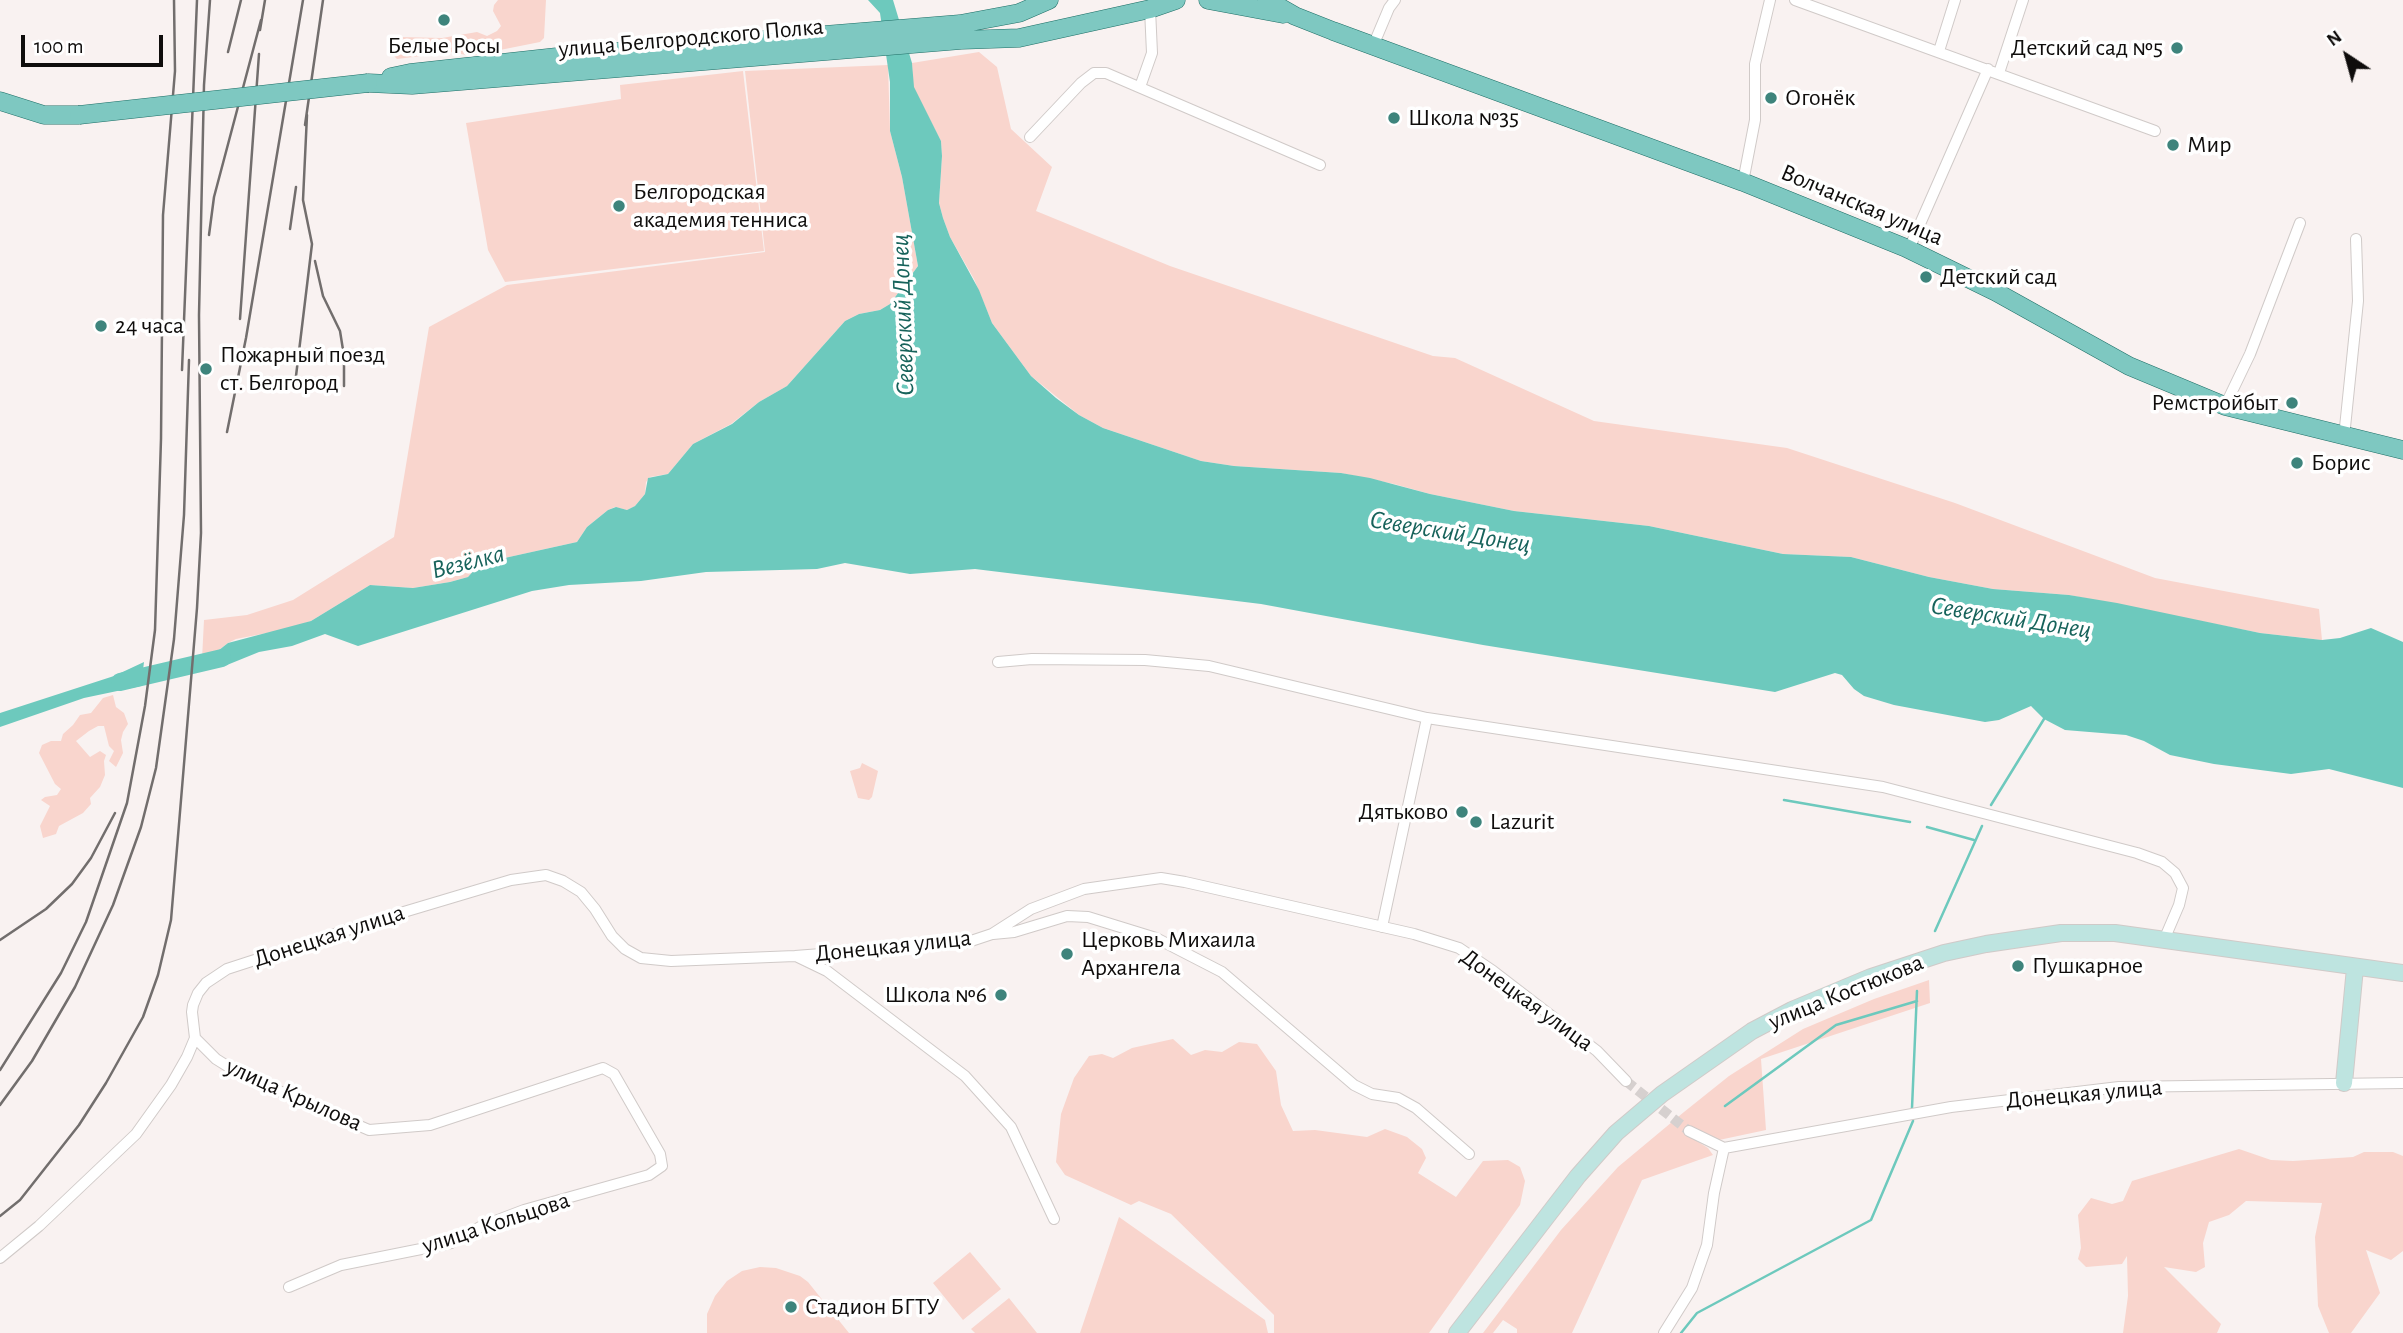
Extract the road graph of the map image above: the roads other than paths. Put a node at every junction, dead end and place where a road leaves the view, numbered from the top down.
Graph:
1 (1049, 0) edge
2 (1176, 0) edge
3 (1208, 0) edge
4 (1267, 0) edge
5 (1395, 0) edge
6 (1770, 0) edge
7 (1795, 0) edge
8 (1955, 0) edge
9 (2023, 0) edge
10 (1148, 4) edge
11 (1295, 16) junction
12 (961, 32) junction
13 (1373, 46) junction
14 (1939, 51) junction
15 (1994, 71) junction
16 (1140, 87) junction
17 (0, 101) edge
18 (2155, 131) dead end
19 (1030, 137) dead end
20 (1321, 165) dead end
21 (1743, 182) junction
22 (2300, 223) dead end
23 (2356, 239) dead end
24 (1909, 249) junction
25 (2225, 406) junction
26 (2344, 437) junction
27 (2403, 450) edge
28 (998, 662) dead end
29 (1427, 718) junction
30 (1382, 927) junction
31 (992, 934) junction
32 (2164, 940) junction
33 (795, 956) junction
34 (2355, 968) junction
35 (2403, 973) edge
36 (195, 1038) junction
37 (1626, 1081) tunnel mouth
38 (2344, 1083) junction
39 (2403, 1083) edge
40 (1689, 1132) tunnel mouth
41 (1724, 1148) junction
42 (1468, 1154) dead end
43 (662, 1166) joint
44 (1054, 1219) dead end
45 (0, 1258) edge
46 (289, 1287) dead end
47 (1457, 1333) edge
48 (1664, 1333) edge

1 - 12 main road
2 - 10 main road, улица Белгородского Полка
3 - 11 main road
4 - 11 main road
5 - 13 street
6 - 21 street
7 - 14 street
8 - 14 street
9 - 15 street
10 - 12 main road, улица Белгородского Полка
10 - 16 street
11 - 13 main road, Волчанская улица
12 - 17 main road, улица Белгородского Полка, bridge
13 - 21 main road, Волчанская улица
14 - 15 street
15 - 18 street
15 - 24 street
16 - 19 street
16 - 20 street
21 - 24 main road, Волчанская улица
22 - 25 street
23 - 26 street
24 - 25 main road, Волчанская улица
25 - 26 main road, Волчанская улица
26 - 27 main road, Волчанская улица
28 - 29 street
29 - 30 street
29 - 32 street
30 - 31 street, Донецкая улица
30 - 37 street, Донецкая улица
31 - 33 street, Донецкая улица
31 - 42 street
32 - 34 main road, улица Костюкова
32 - 47 main road, улица Костюкова
33 - 36 street, Донецкая улица
33 - 44 street
34 - 35 main road, улица Костюкова
34 - 38 main road
36 - 43 street, улица Крылова
36 - 45 street
38 - 39 street, Донецкая улица
38 - 41 street, Донецкая улица
40 - 41 street
41 - 48 street
43 - 46 street, улица Кольцова

